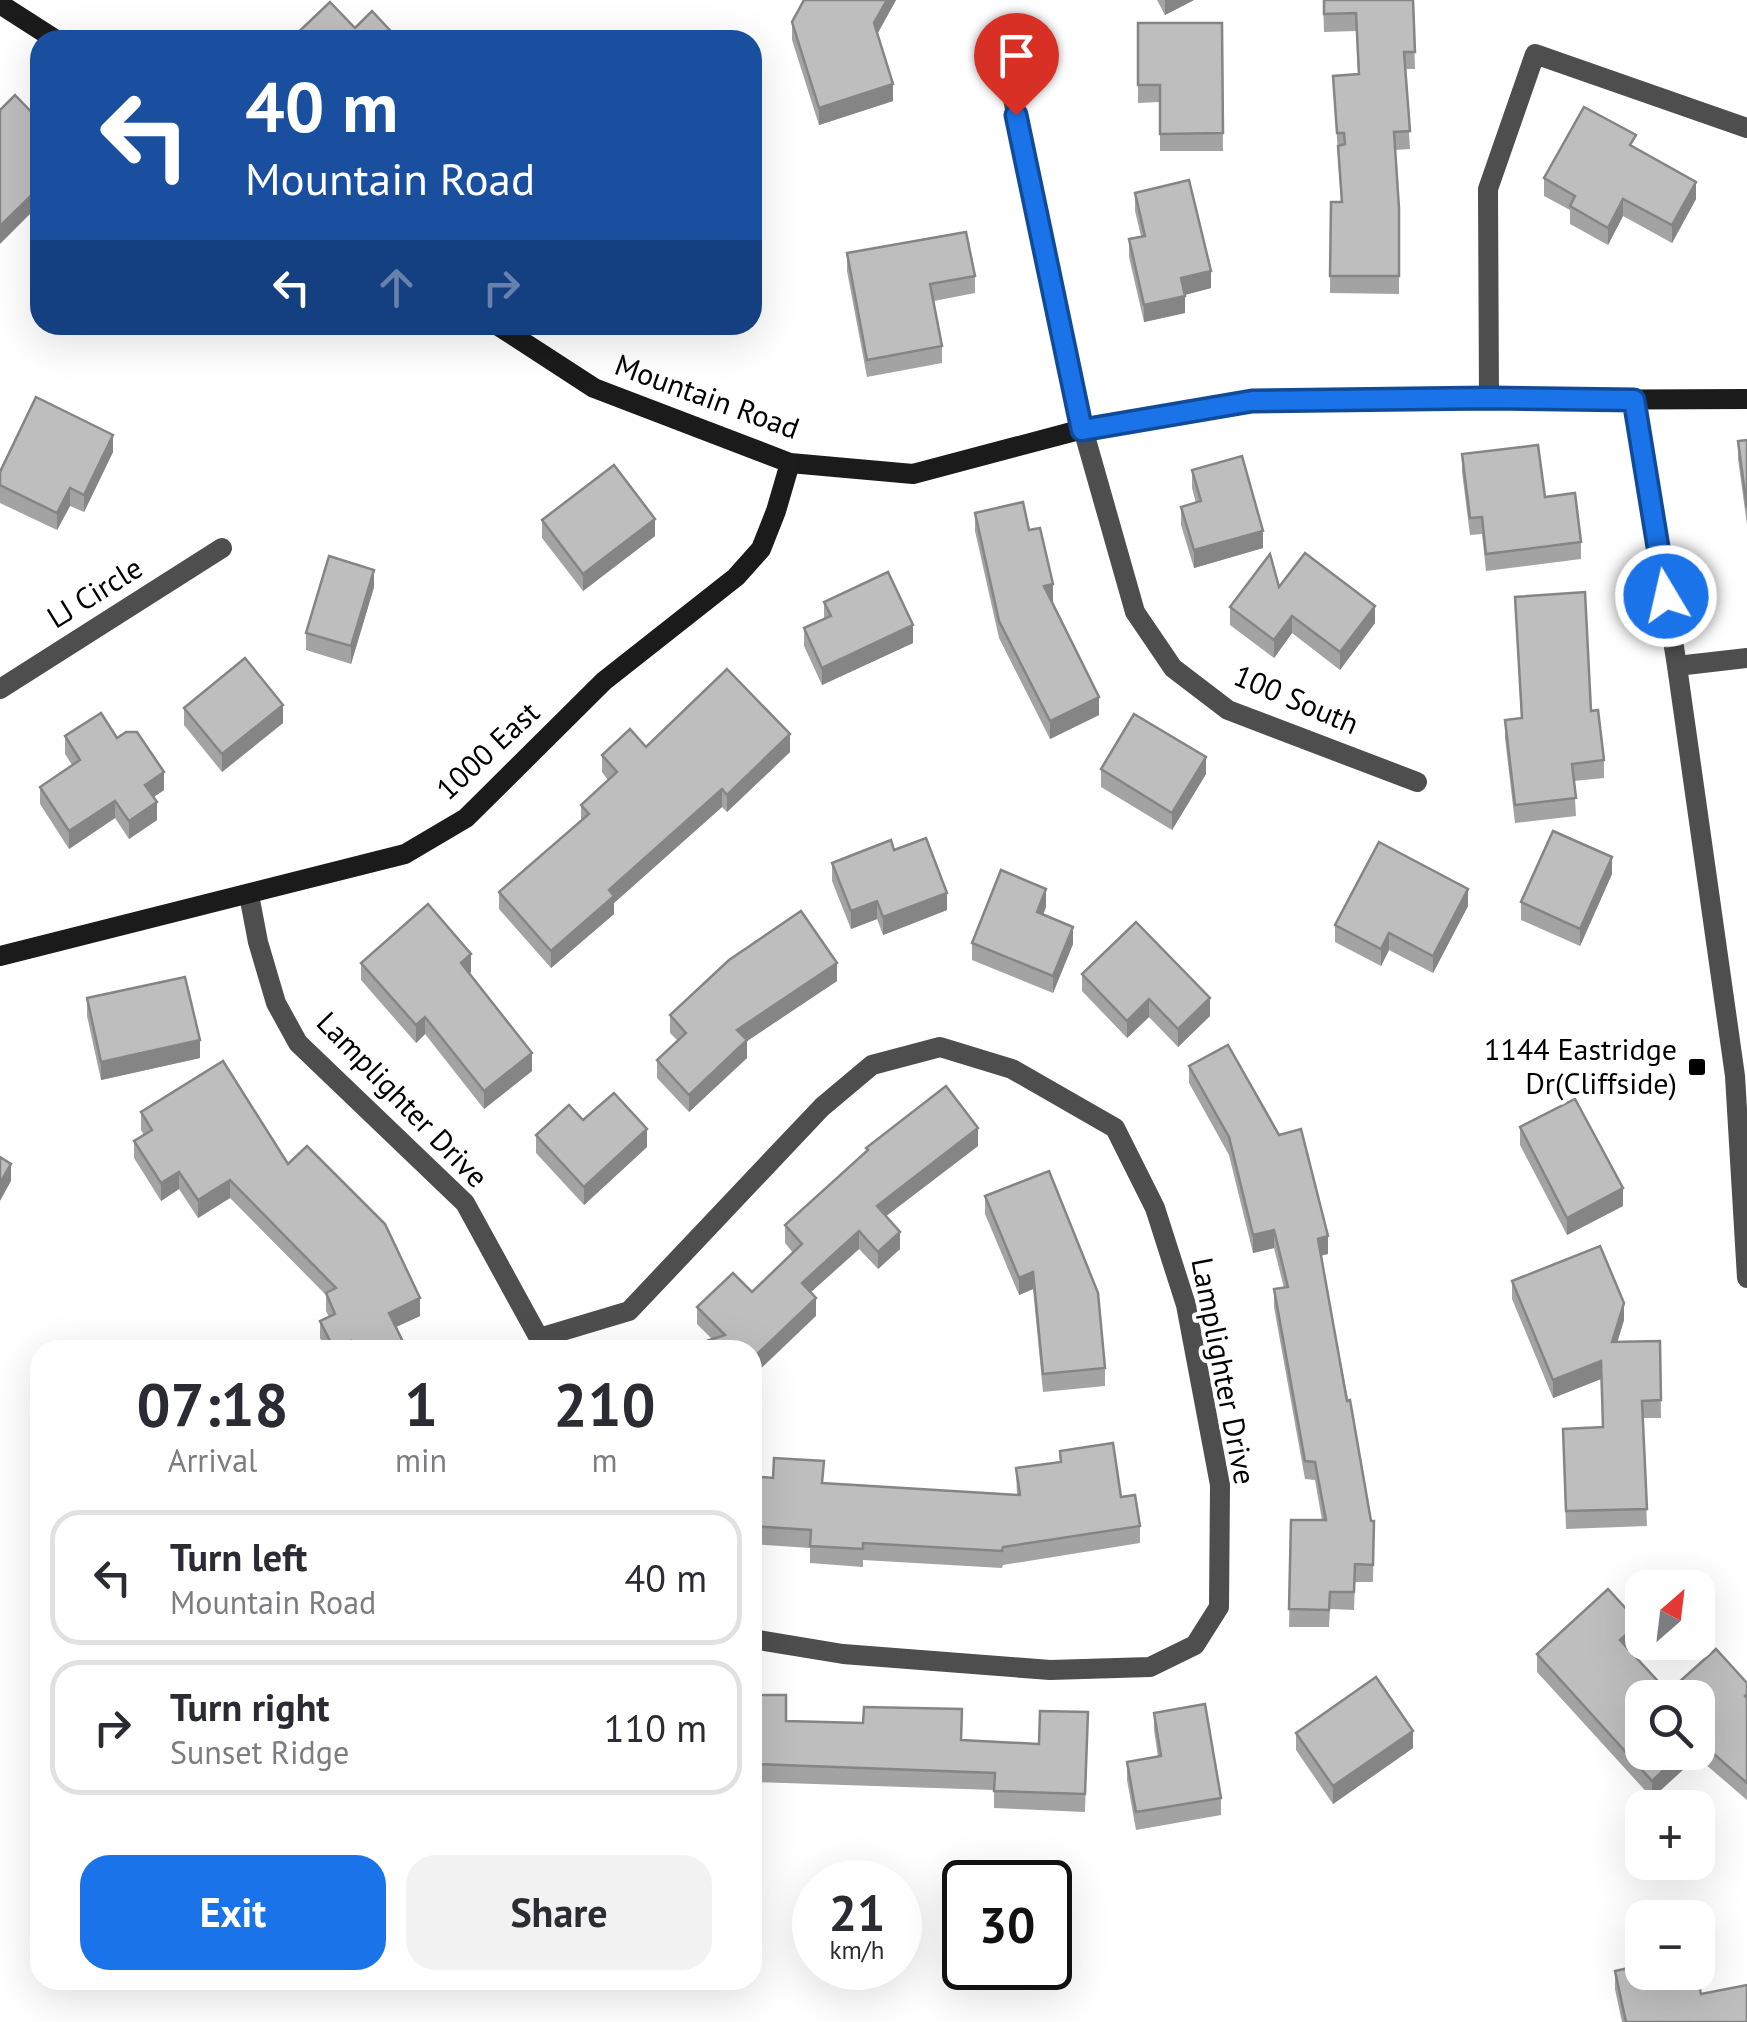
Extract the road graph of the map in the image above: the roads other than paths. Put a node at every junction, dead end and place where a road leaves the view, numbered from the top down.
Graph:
1 (0, 4) edge
2 (40, 30) edge
3 (1009, 80) dead end
4 (1747, 128) edge
5 (512, 335) edge
6 (1489, 398) junction
7 (1747, 399) edge
8 (1634, 400) junction
9 (1082, 430) junction
10 (790, 462) junction
11 (222, 548) dead end
12 (1747, 658) edge
13 (1677, 666) junction
14 (0, 689) edge
15 (1418, 782) dead end
16 (250, 894) junction
17 (0, 956) edge
18 (1741, 1075) edge
19 (1747, 1278) edge
20 (538, 1340) edge
21 (550, 1340) edge
22 (762, 1641) edge

1 - 2 street
3 - 9 street, 100 South
4 - 6 street
5 - 10 street, Mountain Road
6 - 8 street, Mountain Road
6 - 9 street, Mountain Road
7 - 8 street, Mountain Road
8 - 13 street
9 - 10 street, Mountain Road
9 - 15 street, 100 South
10 - 16 street, 1000 East
11 - 14 street, LJ Circle
12 - 13 street
13 - 18 street
16 - 17 street, 1000 East
16 - 20 street, Lamplighter Drive
18 - 19 street
21 - 22 street, Lamplighter Drive

